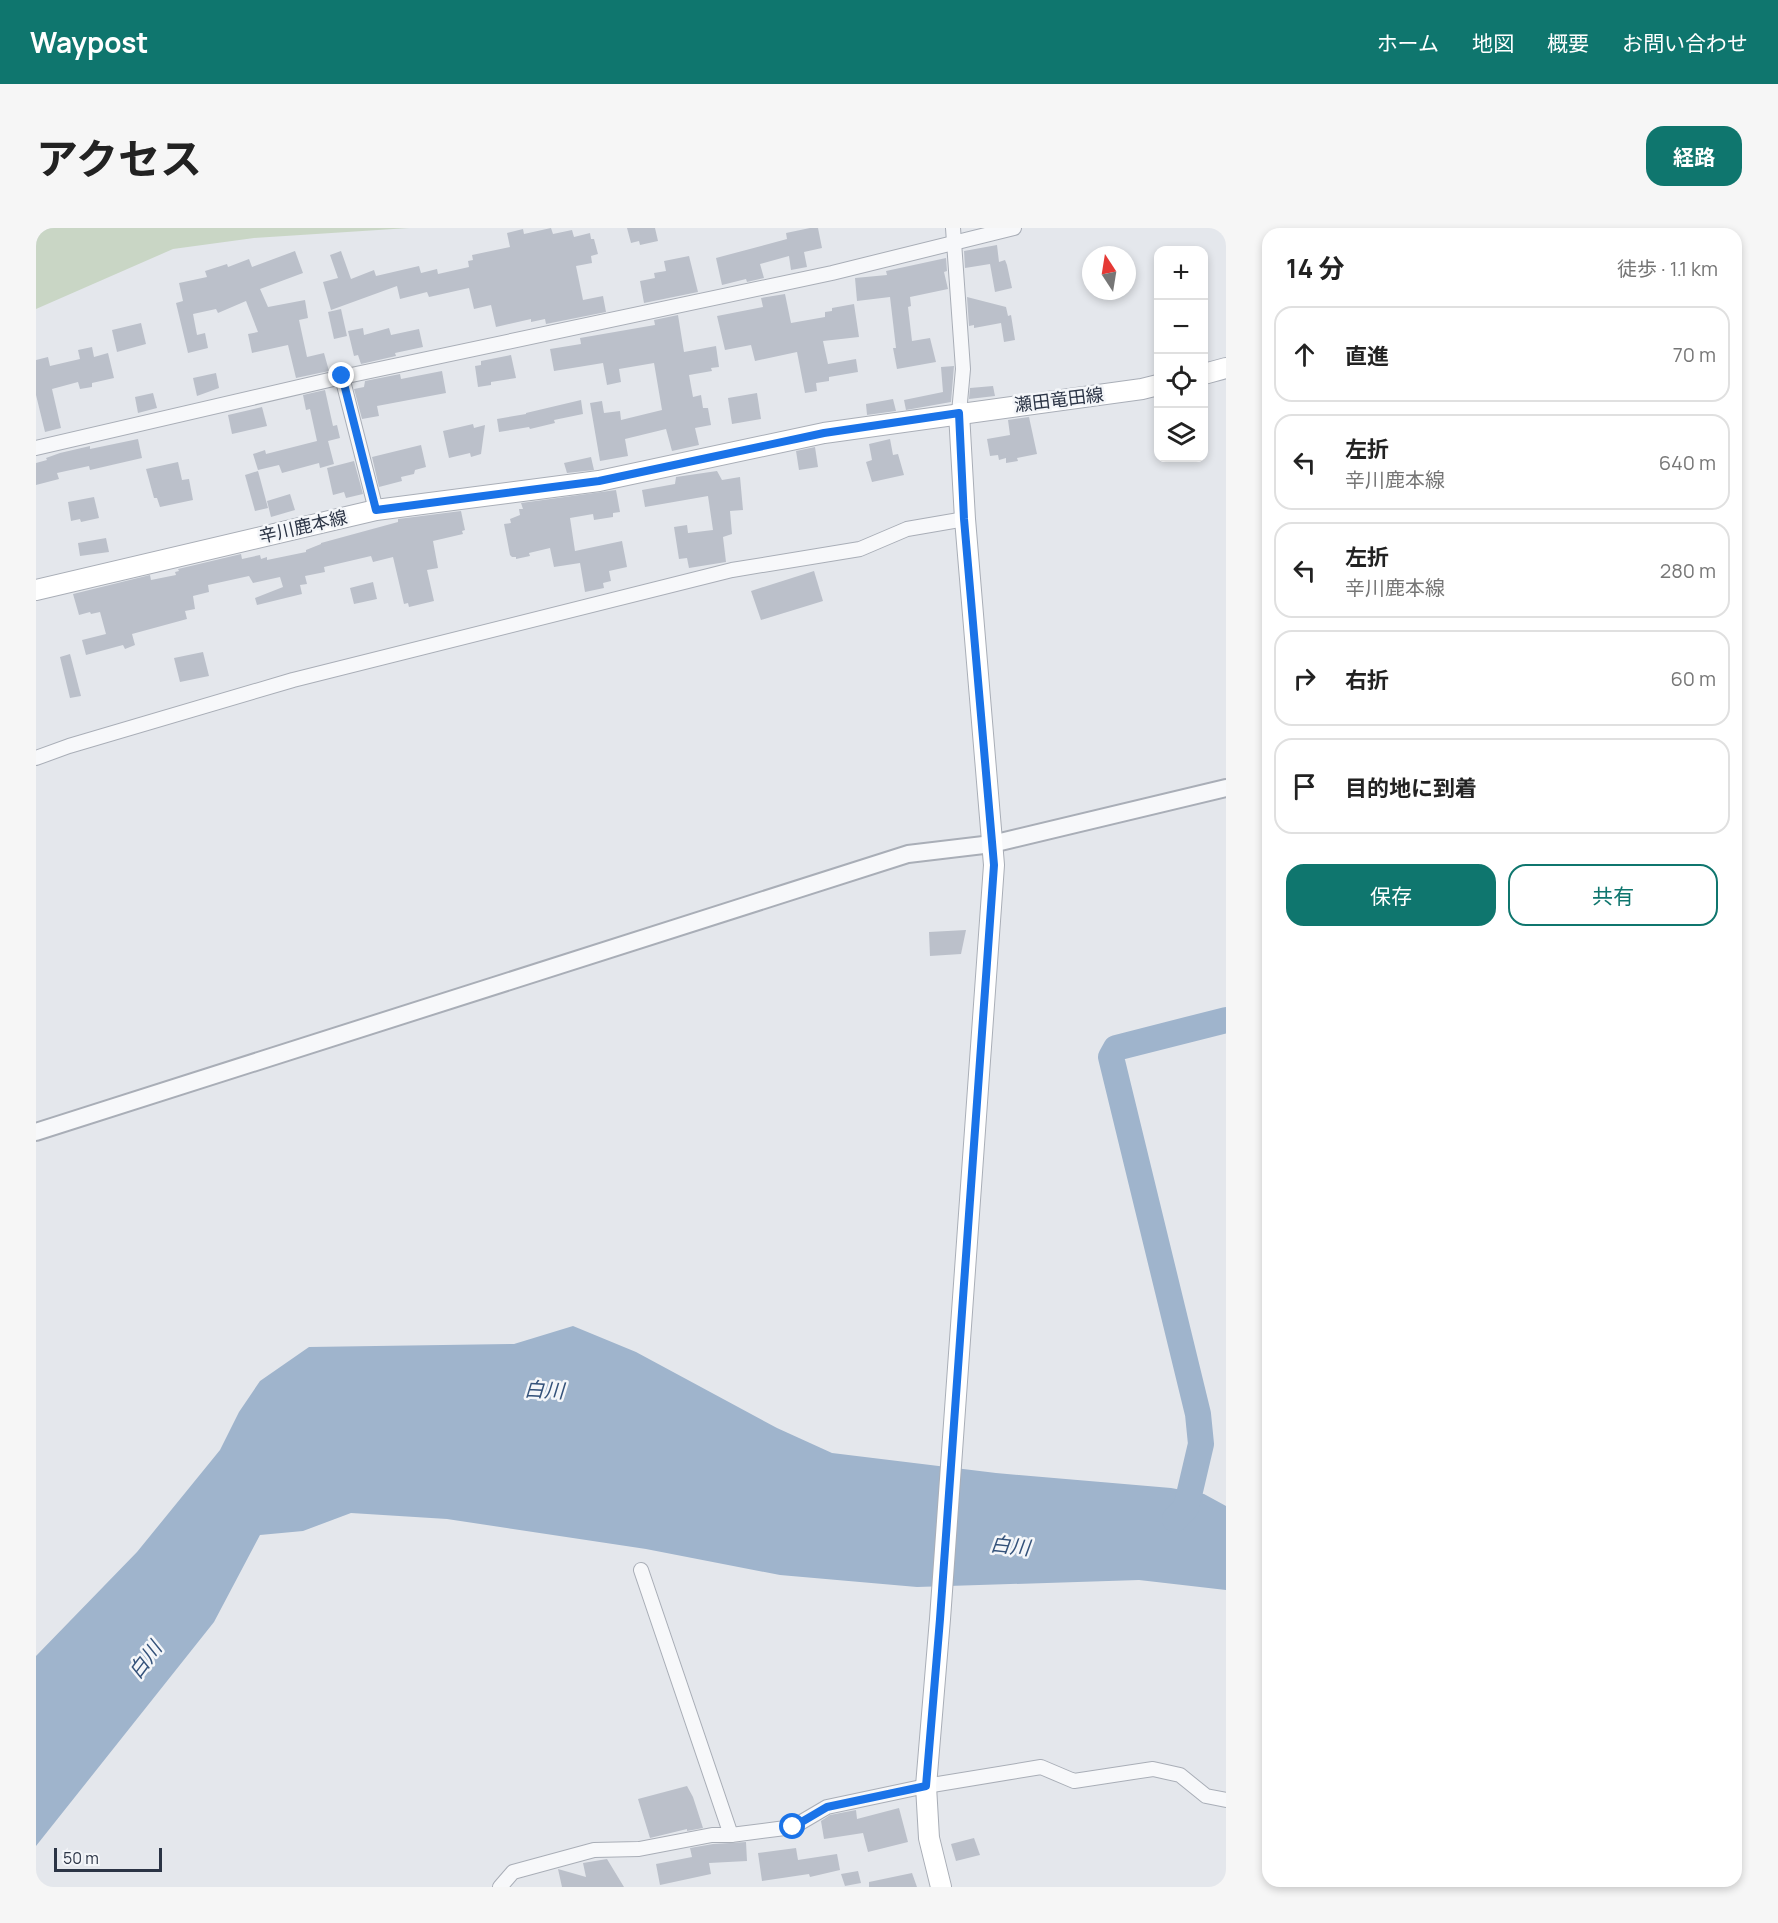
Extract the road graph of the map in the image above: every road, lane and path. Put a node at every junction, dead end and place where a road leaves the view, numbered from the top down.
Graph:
1 (953, 228) edge
2 (1014, 228) edge
3 (954, 242) junction
4 (1226, 368) edge
5 (1208, 373) edge
6 (342, 376) junction
7 (1154, 386) edge
8 (959, 413) junction
9 (36, 448) edge
10 (376, 510) junction
11 (964, 519) junction
12 (36, 590) edge
13 (36, 758) edge
14 (1226, 788) edge
15 (992, 844) junction
16 (36, 1132) edge
17 (641, 1570) dead end
18 (926, 1786) junction
19 (1226, 1800) edge
20 (731, 1835) junction
21 (500, 1887) edge
22 (941, 1887) edge

1 - 3 street
2 - 3 street
3 - 6 street
3 - 8 street
4 - 5 main road
6 - 9 street
6 - 10 street
7 - 8 main road, 瀬田竜田線
8 - 10 main road, 辛川鹿本線
8 - 11 main road
10 - 12 main road, 辛川鹿本線
11 - 13 street
11 - 15 main road
14 - 15 street
15 - 16 street
15 - 18 main road
17 - 20 street
18 - 19 street
18 - 20 street
18 - 22 main road
20 - 21 street

